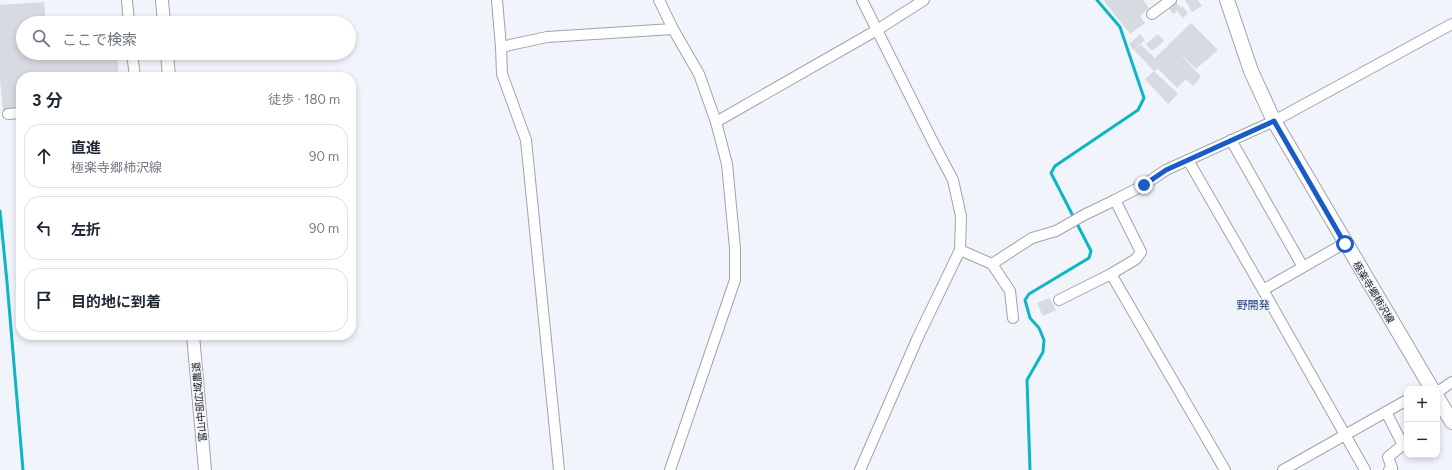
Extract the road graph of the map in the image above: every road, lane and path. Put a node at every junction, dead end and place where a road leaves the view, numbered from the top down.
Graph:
1 (127, 0) edge
2 (162, 0) edge
3 (497, 0) edge
4 (659, 0) edge
5 (862, 0) edge
6 (924, 0) edge
7 (1171, 0) edge
8 (1227, 0) edge
9 (1152, 14) dead end
10 (128, 16) edge
11 (163, 16) edge
12 (1452, 24) edge
13 (673, 29) junction
14 (877, 30) junction
15 (502, 47) junction
16 (133, 60) edge
17 (168, 60) edge
18 (134, 72) edge
19 (169, 72) edge
20 (16, 113) edge
21 (8, 114) dead end
22 (1274, 121) junction
23 (716, 122) junction
24 (1231, 140) junction
25 (1188, 160) junction
26 (1115, 200) junction
27 (1345, 244) junction
28 (960, 250) junction
29 (992, 264) junction
30 (1303, 267) junction
31 (1111, 274) junction
32 (1263, 290) junction
33 (1059, 300) dead end
34 (1013, 318) dead end
35 (193, 340) edge
36 (1452, 382) edge
37 (1430, 386) edge
38 (1440, 390) edge
39 (1404, 402) edge
40 (1440, 402) edge
41 (1386, 412) junction
42 (1452, 422) edge
43 (1345, 436) junction
44 (205, 470) edge
45 (559, 470) edge
46 (670, 470) edge
47 (860, 470) edge
48 (1225, 470) edge
49 (1283, 470) edge
50 (1365, 470) edge
51 (1388, 470) edge

1 - 10 street
2 - 11 street
3 - 15 street
4 - 13 street
5 - 14 street
6 - 14 street
7 - 9 street
8 - 22 main road, 極楽寺郷柿沢線
12 - 22 street
13 - 15 street
13 - 23 street
14 - 23 street
14 - 28 street
15 - 45 street
16 - 18 street
17 - 19 street
20 - 21 street
22 - 24 street
22 - 27 main road, 極楽寺郷柿沢線
23 - 46 street
24 - 25 street
24 - 30 street
25 - 26 street
25 - 32 street
26 - 29 street
26 - 31 street
27 - 30 street
27 - 37 main road, 極楽寺郷柿沢線
28 - 29 street
28 - 47 street
29 - 34 street
30 - 32 street
31 - 33 street
31 - 48 street
32 - 43 street
35 - 44 street, 富山中部広域農道
36 - 38 street
39 - 41 street
40 - 42 main road
41 - 43 street
41 - 51 street
43 - 49 street
43 - 50 street

